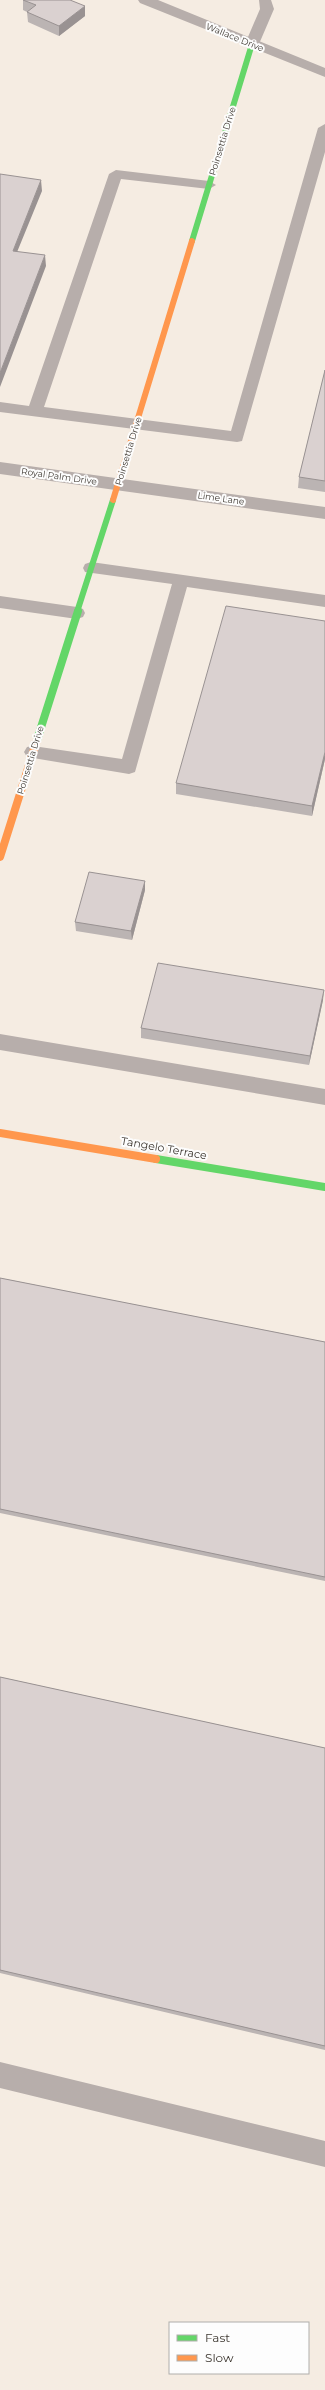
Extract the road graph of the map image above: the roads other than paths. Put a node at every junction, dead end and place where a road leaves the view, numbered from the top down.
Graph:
1 (145, 0) edge
2 (265, 0) edge
3 (252, 44) junction
4 (325, 73) edge
5 (325, 128) edge
6 (209, 185) junction
7 (0, 407) edge
8 (35, 411) junction
9 (136, 425) junction
10 (1, 470) edge
11 (118, 484) junction
12 (325, 513) edge
13 (91, 568) junction
14 (181, 580) junction
15 (325, 601) edge
16 (0, 602) edge
17 (77, 613) junction
18 (33, 752) junction
19 (0, 857) edge
20 (0, 1042) edge
21 (325, 1097) edge
22 (0, 1133) edge
23 (325, 1187) edge
24 (0, 2075) edge
25 (325, 2154) edge

1 - 3 street, Wallace Drive
2 - 3 lane
3 - 4 street, Wallace Drive
3 - 6 street, Poinsettia Drive
5 - 9 lane
6 - 8 lane
6 - 9 street, Poinsettia Drive
7 - 8 lane
8 - 9 lane
9 - 11 street, Poinsettia Drive
10 - 11 street, Royal Palm Drive
11 - 12 street, Lime Lane
11 - 13 street, Poinsettia Drive
13 - 14 lane
13 - 17 street, Poinsettia Drive
14 - 15 lane
14 - 18 lane
16 - 17 lane
17 - 18 street, Poinsettia Drive
18 - 19 street, Poinsettia Drive
20 - 21 lane
22 - 23 street, Tangelo Terrace
24 - 25 lane

